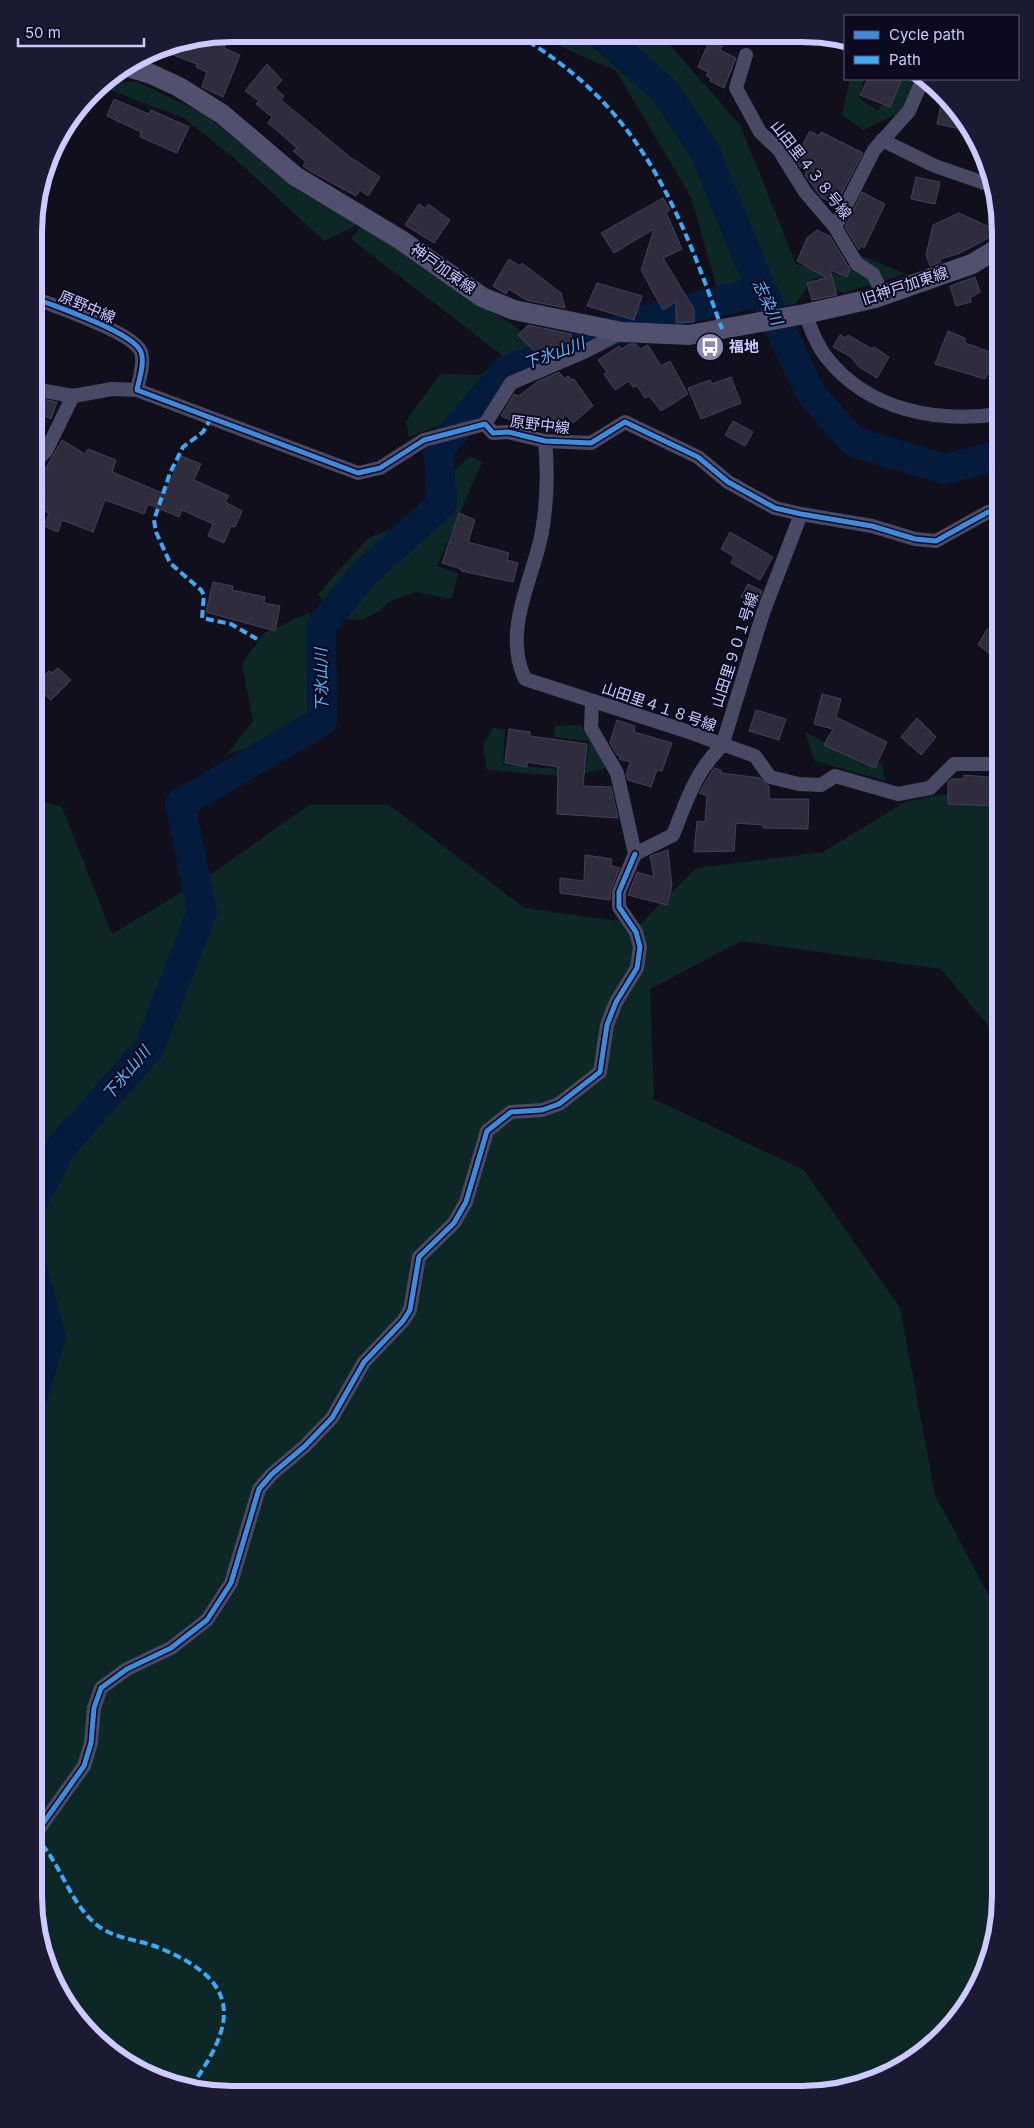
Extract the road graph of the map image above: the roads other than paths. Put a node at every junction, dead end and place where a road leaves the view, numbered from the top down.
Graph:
1 (746, 55) dead end
2 (135, 69) edge
3 (920, 85) edge
4 (882, 140) junction
5 (985, 183) edge
6 (836, 227) junction
7 (992, 252) edge
8 (882, 295) junction
9 (42, 301) edge
10 (805, 314) junction
11 (622, 332) junction
12 (42, 390) edge
13 (137, 390) junction
14 (73, 396) junction
15 (992, 415) edge
16 (484, 424) junction
17 (544, 441) junction
18 (42, 455) edge
19 (992, 512) edge
20 (801, 514) junction
21 (592, 702) junction
22 (722, 746) junction
23 (992, 764) edge
24 (635, 854) junction
25 (42, 1825) edge

1 - 6 street, 山田里４３８号線
2 - 11 street, 神戸加東線
3 - 4 street
4 - 5 street
4 - 6 street
6 - 8 street, 山田里４３８号線
7 - 8 street, 旧神戸加東線
8 - 10 street, 旧神戸加東線
9 - 13 street, 原野中線
10 - 11 street, 神戸加東線
10 - 15 street
11 - 16 street
12 - 14 street
13 - 14 street
13 - 16 street
14 - 18 street
16 - 17 street, 原野中線
17 - 20 street, 原野中線
17 - 21 street, 山田里４１８号線
19 - 20 street, 原野中線
20 - 22 street, 山田里９０１号線
21 - 22 street, 山田里４１８号線
21 - 24 street
22 - 23 street, 山田里４１８号線
22 - 24 street, 山田里９０１号線
24 - 25 street

